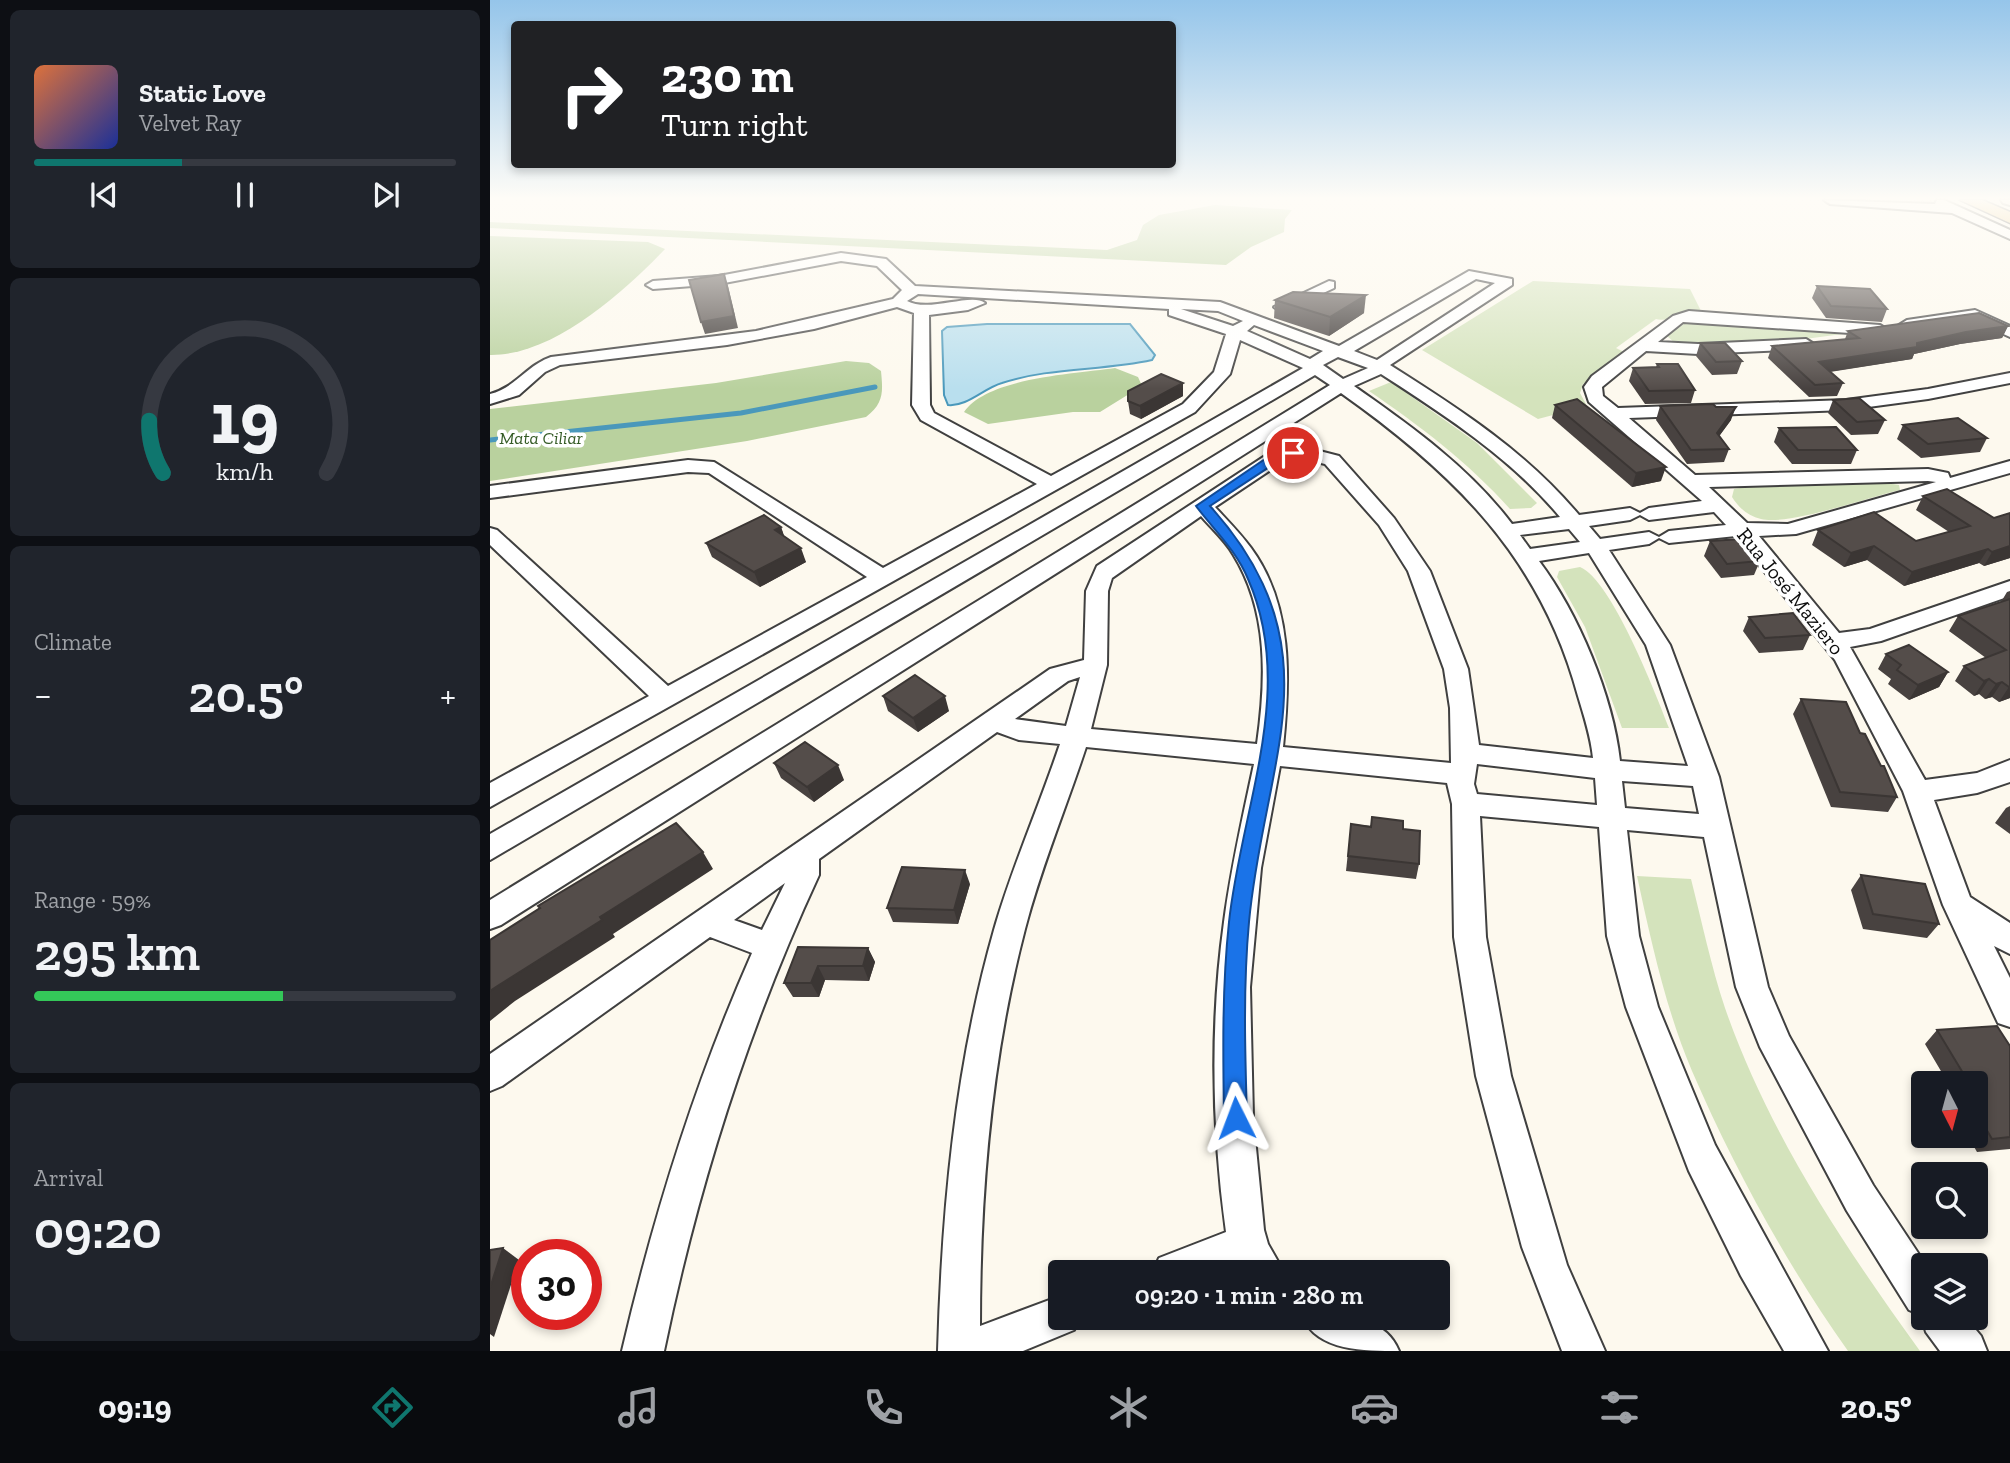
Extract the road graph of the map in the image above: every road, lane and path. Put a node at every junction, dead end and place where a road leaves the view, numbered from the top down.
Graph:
1 (808, 263) edge
2 (882, 263) edge
3 (653, 285) dead end
4 (1329, 285) dead end
5 (912, 291) junction
6 (899, 302) junction
7 (923, 309) junction
8 (1255, 319) junction
9 (1880, 330) junction
10 (1235, 332) junction
11 (2010, 332) edge
12 (1642, 346) junction
13 (1343, 351) junction
14 (1313, 366) junction
15 (1381, 367) junction
16 (2010, 378) edge
17 (1342, 385) junction
18 (490, 398) edge
19 (1614, 414) junction
20 (2010, 467) edge
21 (1956, 480) junction
22 (1695, 481) junction
23 (1051, 484) junction
24 (490, 492) edge
25 (1719, 505) junction
26 (1203, 506) junction
27 (1576, 521) junction
28 (1742, 529) junction
29 (1507, 531) junction
30 (490, 534) edge
31 (1595, 546) junction
32 (1526, 556) junction
33 (883, 578) junction
34 (2010, 588) edge
35 (1833, 641) junction
36 (1095, 665) junction
37 (666, 698) junction
38 (994, 720) junction
39 (1077, 737) junction
40 (1269, 756) junction
41 (1609, 770) junction
42 (2010, 770) edge
43 (1464, 777) junction
44 (1705, 777) junction
45 (1917, 791) junction
46 (490, 796) edge
47 (1612, 818) junction
48 (1716, 827) junction
49 (490, 848) edge
50 (804, 853) junction
51 (1958, 905) junction
52 (490, 916) edge
53 (710, 918) junction
54 (2010, 940) edge
55 (769, 946) junction
56 (2010, 1012) edge
57 (490, 1074) edge
58 (1255, 1258) edge
59 (1911, 1277) edge
60 (1048, 1321) edge
61 (1343, 1330) edge
62 (1949, 1330) edge
63 (643, 1351) edge
64 (959, 1351) edge
65 (970, 1351) edge
66 (1378, 1351) edge
67 (1584, 1351) edge
68 (1807, 1351) edge
69 (1966, 1351) edge

1 - 3 street
2 - 5 street
4 - 8 street
5 - 6 street
5 - 8 street
6 - 7 street
6 - 18 street
7 - 10 street
7 - 23 street
8 - 10 street
8 - 13 street
9 - 11 street
9 - 12 street
9 - 12 street
10 - 14 street
10 - 23 street
12 - 19 street, Rua José Maziero
13 - 14 street
13 - 15 street
13 - 15 street
14 - 17 street
14 - 49 street
15 - 17 street
15 - 27 street
16 - 19 street
17 - 29 street
17 - 52 street
19 - 22 street, Rua José Maziero
20 - 21 street
21 - 22 street
21 - 28 street
22 - 25 street, Rua José Maziero
23 - 33 street
24 - 33 street
25 - 27 street
25 - 28 street, Rua José Maziero
26 - 36 street
26 - 40 street
26 - 43 street
27 - 29 street
27 - 31 street
28 - 31 street
28 - 35 street, Rua José Maziero
29 - 32 street
30 - 37 street
31 - 32 street
31 - 44 street
32 - 41 street
33 - 37 street
34 - 35 street
35 - 45 street, Rua José Maziero
36 - 38 street
36 - 39 street
37 - 46 street
38 - 39 street
38 - 50 street
39 - 40 street
39 - 64 street
40 - 43 street
40 - 58 street
41 - 43 street
41 - 44 street
41 - 47 street
42 - 45 street
43 - 47 street
43 - 67 street
44 - 48 street
45 - 51 street, Rua José Maziero
47 - 48 street
47 - 68 street
48 - 59 street
50 - 53 street
50 - 55 street
51 - 54 street
51 - 56 street, Rua José Maziero
53 - 55 street
53 - 57 street
55 - 63 street
60 - 65 street
61 - 66 street
62 - 69 street

